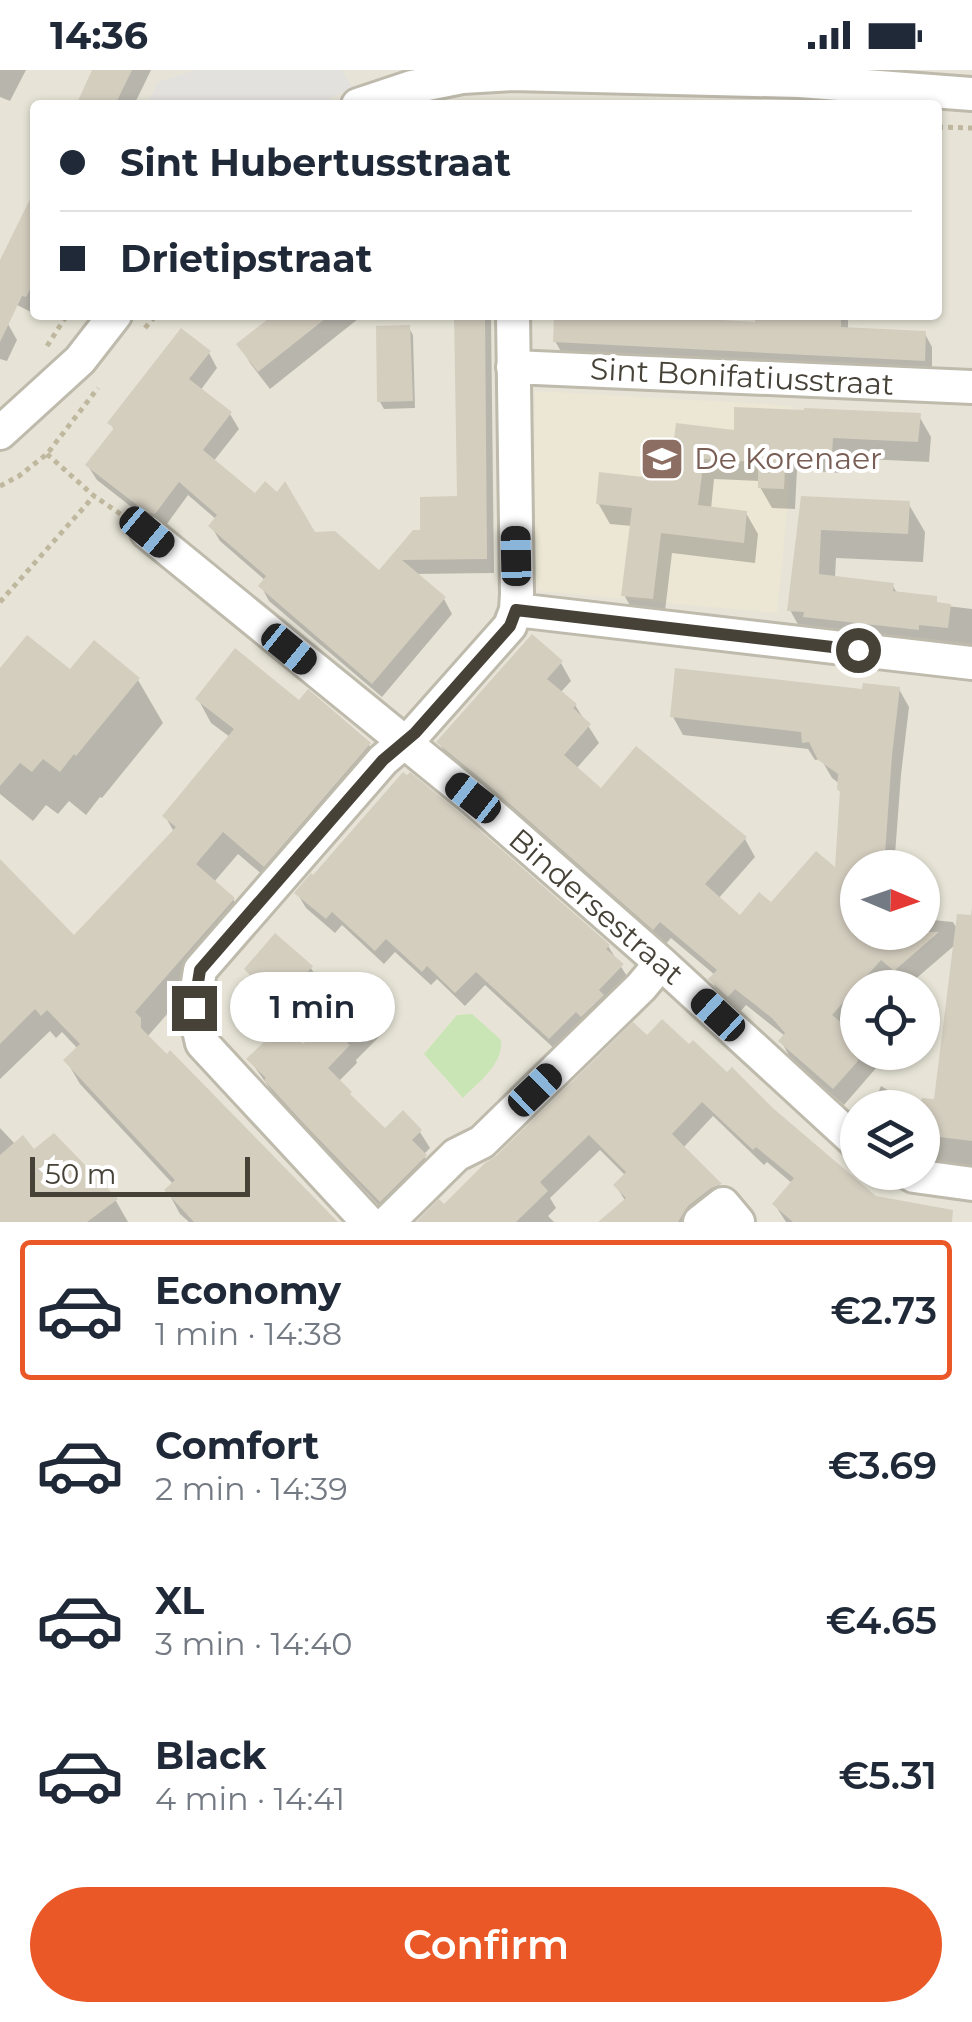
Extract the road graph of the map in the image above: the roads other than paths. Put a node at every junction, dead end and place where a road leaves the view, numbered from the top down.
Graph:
1 (848, 70) edge
2 (800, 81) junction
3 (512, 90) edge
4 (972, 94) edge
5 (372, 100) edge
6 (111, 320) edge
7 (512, 320) edge
8 (513, 367) junction
9 (972, 387) edge
10 (16, 407) edge
11 (0, 433) edge
12 (147, 532) road end
13 (516, 610) junction
14 (972, 663) edge
15 (403, 743) junction
16 (661, 964) junction
17 (840, 1128) edge
18 (940, 1180) edge
19 (972, 1184) edge
20 (368, 1222) edge
21 (388, 1222) edge
22 (700, 1222) edge
23 (738, 1222) edge

1 - 2 street
2 - 3 street
2 - 4 street
3 - 5 street
6 - 10 street
7 - 8 street
8 - 9 street, Sint Bonifatiusstraat
8 - 13 street
10 - 11 street
12 - 15 street, Bindersestraat
13 - 14 street
13 - 15 street
15 - 16 street, Bindersestraat
15 - 20 street
16 - 17 street, Bindersestraat
16 - 21 street
18 - 19 street
22 - 23 street

